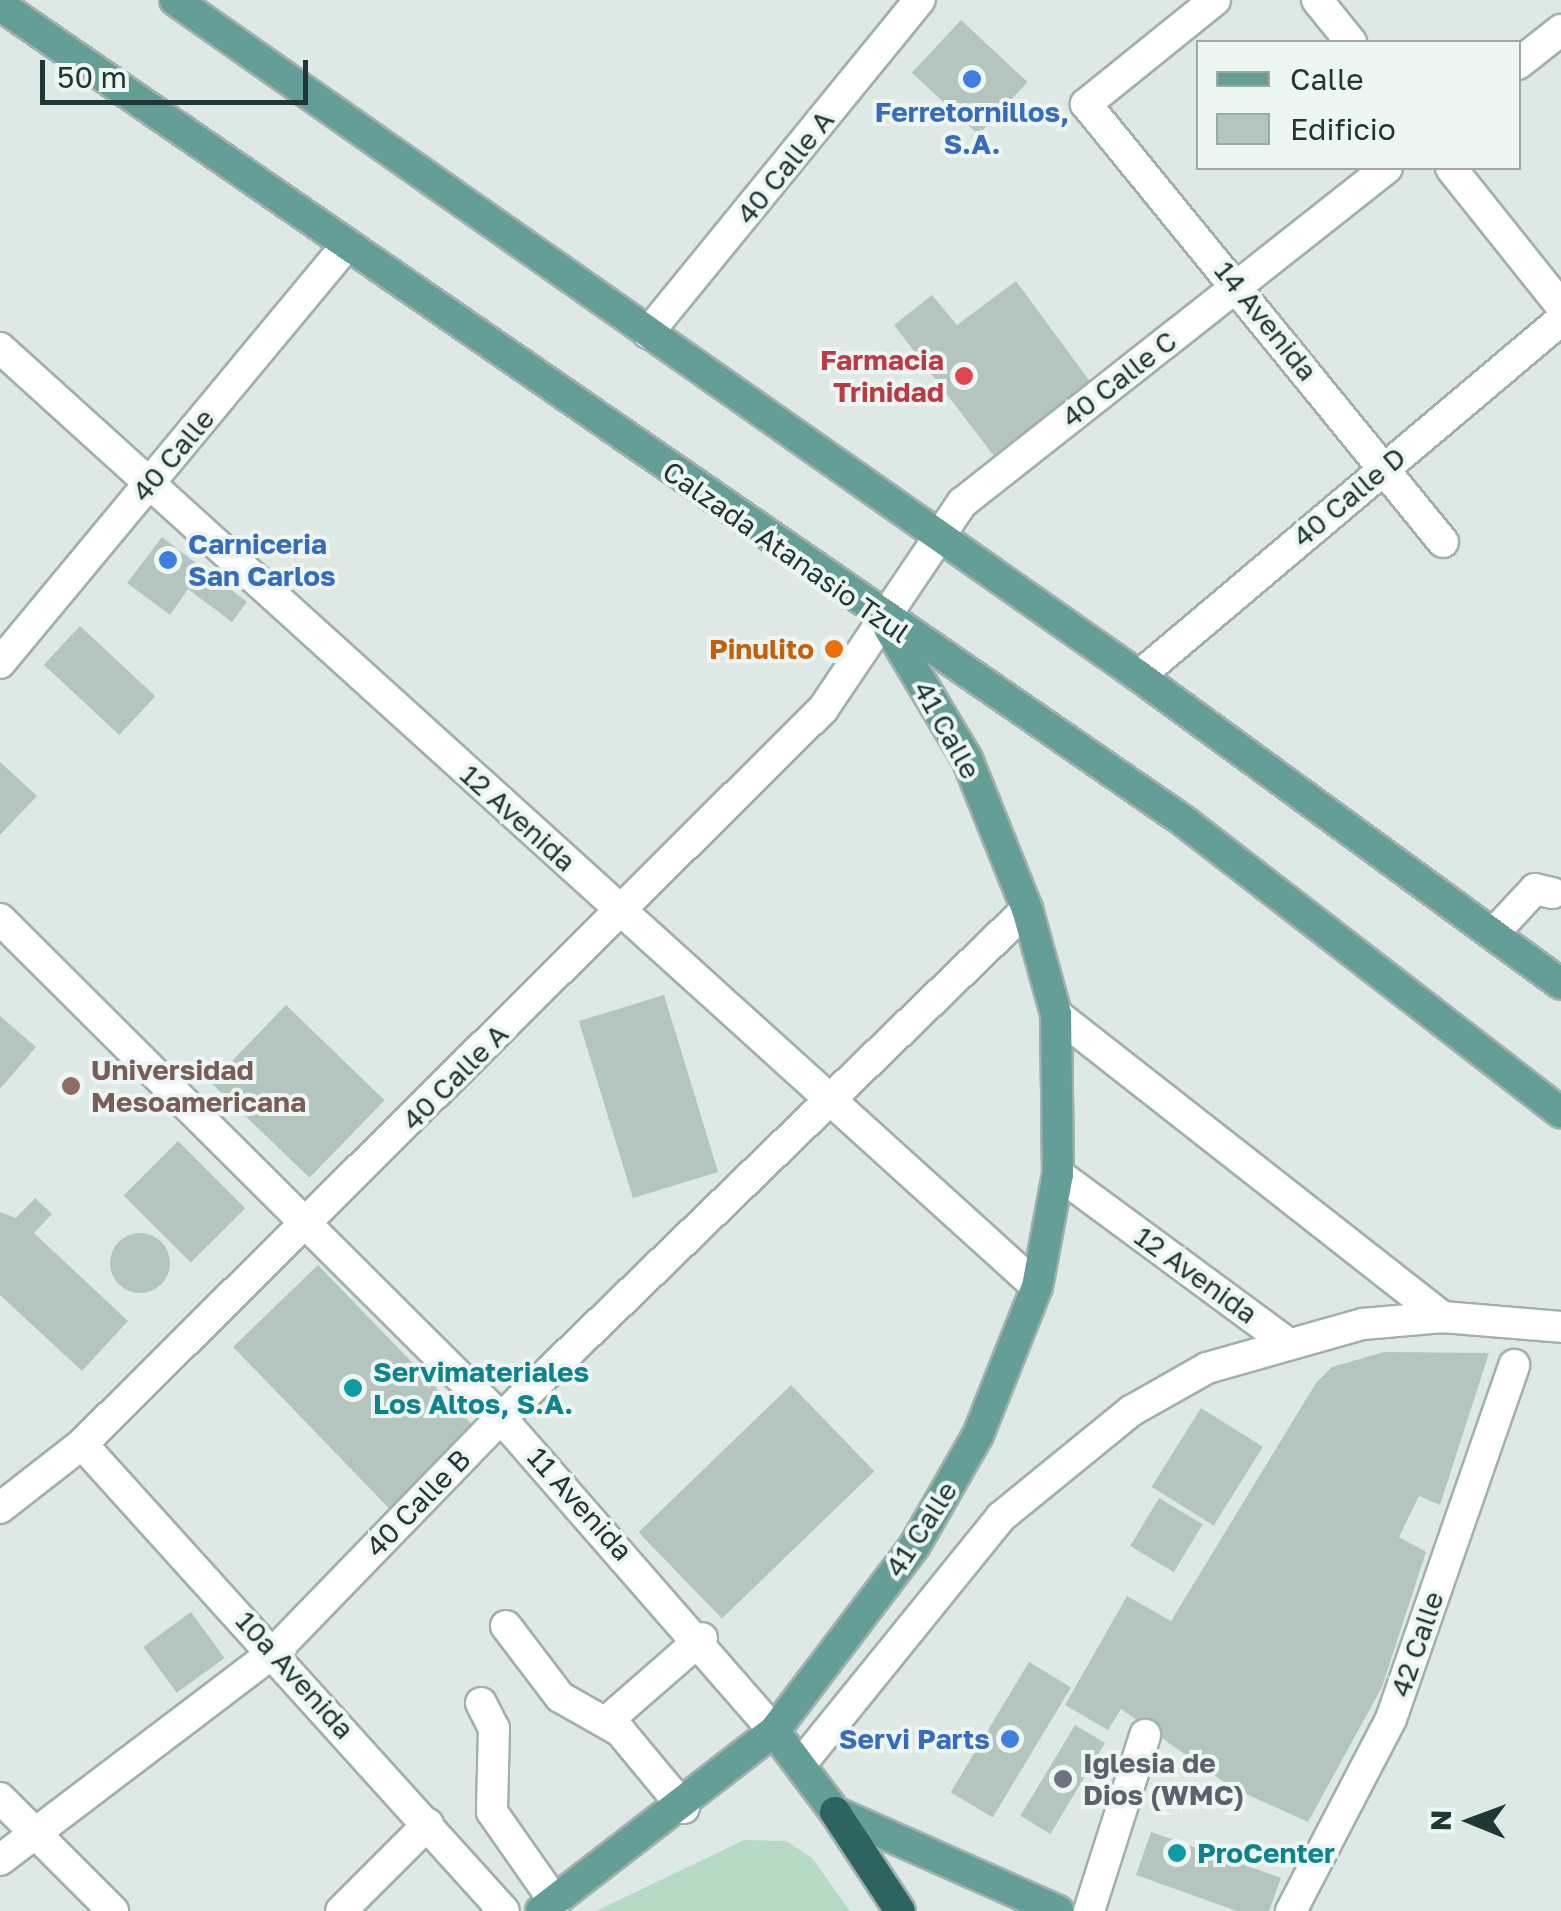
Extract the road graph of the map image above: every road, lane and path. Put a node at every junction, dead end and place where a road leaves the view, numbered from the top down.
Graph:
1 (920, 0) edge
2 (1216, 0) edge
3 (1317, 0) edge
4 (189, 4) edge
5 (0, 6) edge
6 (1561, 30) edge
7 (1349, 40) edge
8 (1521, 62) edge
9 (1384, 170) edge
10 (1453, 170) edge
11 (346, 246) junction
12 (1237, 286) junction
13 (1561, 306) edge
14 (1561, 320) edge
15 (648, 332) junction
16 (0, 348) edge
17 (1383, 467) junction
18 (150, 483) junction
19 (940, 536) junction
20 (1443, 542) dead end
21 (884, 622) junction
22 (0, 663) edge
23 (1139, 676) junction
24 (1553, 894) dead end
25 (1026, 909) junction
26 (620, 911) junction
27 (0, 918) edge
28 (1494, 934) junction
29 (1561, 984) edge
30 (1056, 1014) junction
31 (831, 1102) junction
32 (1561, 1114) edge
33 (1058, 1174) junction
34 (309, 1223) junction
35 (1036, 1288) junction
36 (1443, 1317) junction
37 (1561, 1327) edge
38 (1286, 1342) junction
39 (1514, 1364) dead end
40 (501, 1418) junction
41 (82, 1444) junction
42 (0, 1508) edge
43 (506, 1626) dead end
44 (702, 1638) junction
45 (275, 1651) junction
46 (481, 1703) dead end
47 (608, 1720) junction
48 (774, 1731) junction
49 (1145, 1734) dead end
50 (800, 1764) junction
51 (0, 1798) edge
52 (684, 1808) junction
53 (835, 1812) junction
54 (428, 1824) junction
55 (37, 1831) junction
56 (0, 1860) edge
57 (548, 1906) edge
58 (113, 1911) edge
59 (341, 1911) edge
60 (504, 1911) edge
61 (900, 1911) edge
62 (1058, 1911) edge
63 (1089, 1911) edge
64 (1291, 1911) edge

1 - 15 street, 40 Calle A
2 - 12 street, 14 Avenida
3 - 7 street
4 - 15 main road
5 - 11 main road, Calzada Atanasio Tzul
6 - 8 street
9 - 12 street, 40 Calle C
10 - 13 street
11 - 18 street, 40 Calle
11 - 21 main road, Calzada Atanasio Tzul
12 - 17 street, 14 Avenida
12 - 19 street, 40 Calle C
14 - 17 street, 40 Calle D
15 - 19 main road
16 - 18 street, 12 Avenida
17 - 20 street, 14 Avenida
17 - 23 street, 40 Calle D
18 - 22 street, 40 Calle
18 - 26 street, 12 Avenida
19 - 21 street, 40 Calle C
19 - 23 main road
21 - 25 main road, 41 Calle
21 - 26 street, 40 Calle A
21 - 32 main road, Calzada Atanasio Tzul
23 - 28 main road
24 - 28 street
25 - 30 main road, 41 Calle
25 - 31 street, 40 Calle B
26 - 31 street, 12 Avenida
26 - 34 street, 40 Calle A
27 - 34 street, 11 Avenida
28 - 29 main road
30 - 33 main road, 41 Calle
30 - 36 street
31 - 35 street, 12 Avenida
31 - 40 street, 40 Calle B
33 - 35 main road, 41 Calle
33 - 38 street, 12 Avenida
34 - 40 street, 11 Avenida
34 - 41 street, 40 Calle A
35 - 48 main road, 41 Calle
36 - 37 street, 41 Calle
36 - 38 street, 41 Calle
38 - 50 street, 41 Calle
39 - 64 street, 42 Calle
40 - 44 street, 11 Avenida
40 - 45 street, 40 Calle B
41 - 42 street, 40 Calle A
41 - 45 street, 10a Avenida
43 - 47 street
44 - 47 street
44 - 48 street, 11 Avenida
45 - 54 street, 10a Avenida
45 - 55 street, 40 Calle B
46 - 57 street
47 - 52 street
48 - 50 main road, 11 Avenida
48 - 52 main road, 41 Calle
49 - 63 street
50 - 53 main road, 11 Avenida
51 - 55 street
52 - 57 main road, 41 Calle
53 - 61 highway
53 - 62 main road, 11 Avenida
54 - 59 street
54 - 60 street, 10a Avenida
55 - 56 street, 40 Calle B
55 - 58 street

